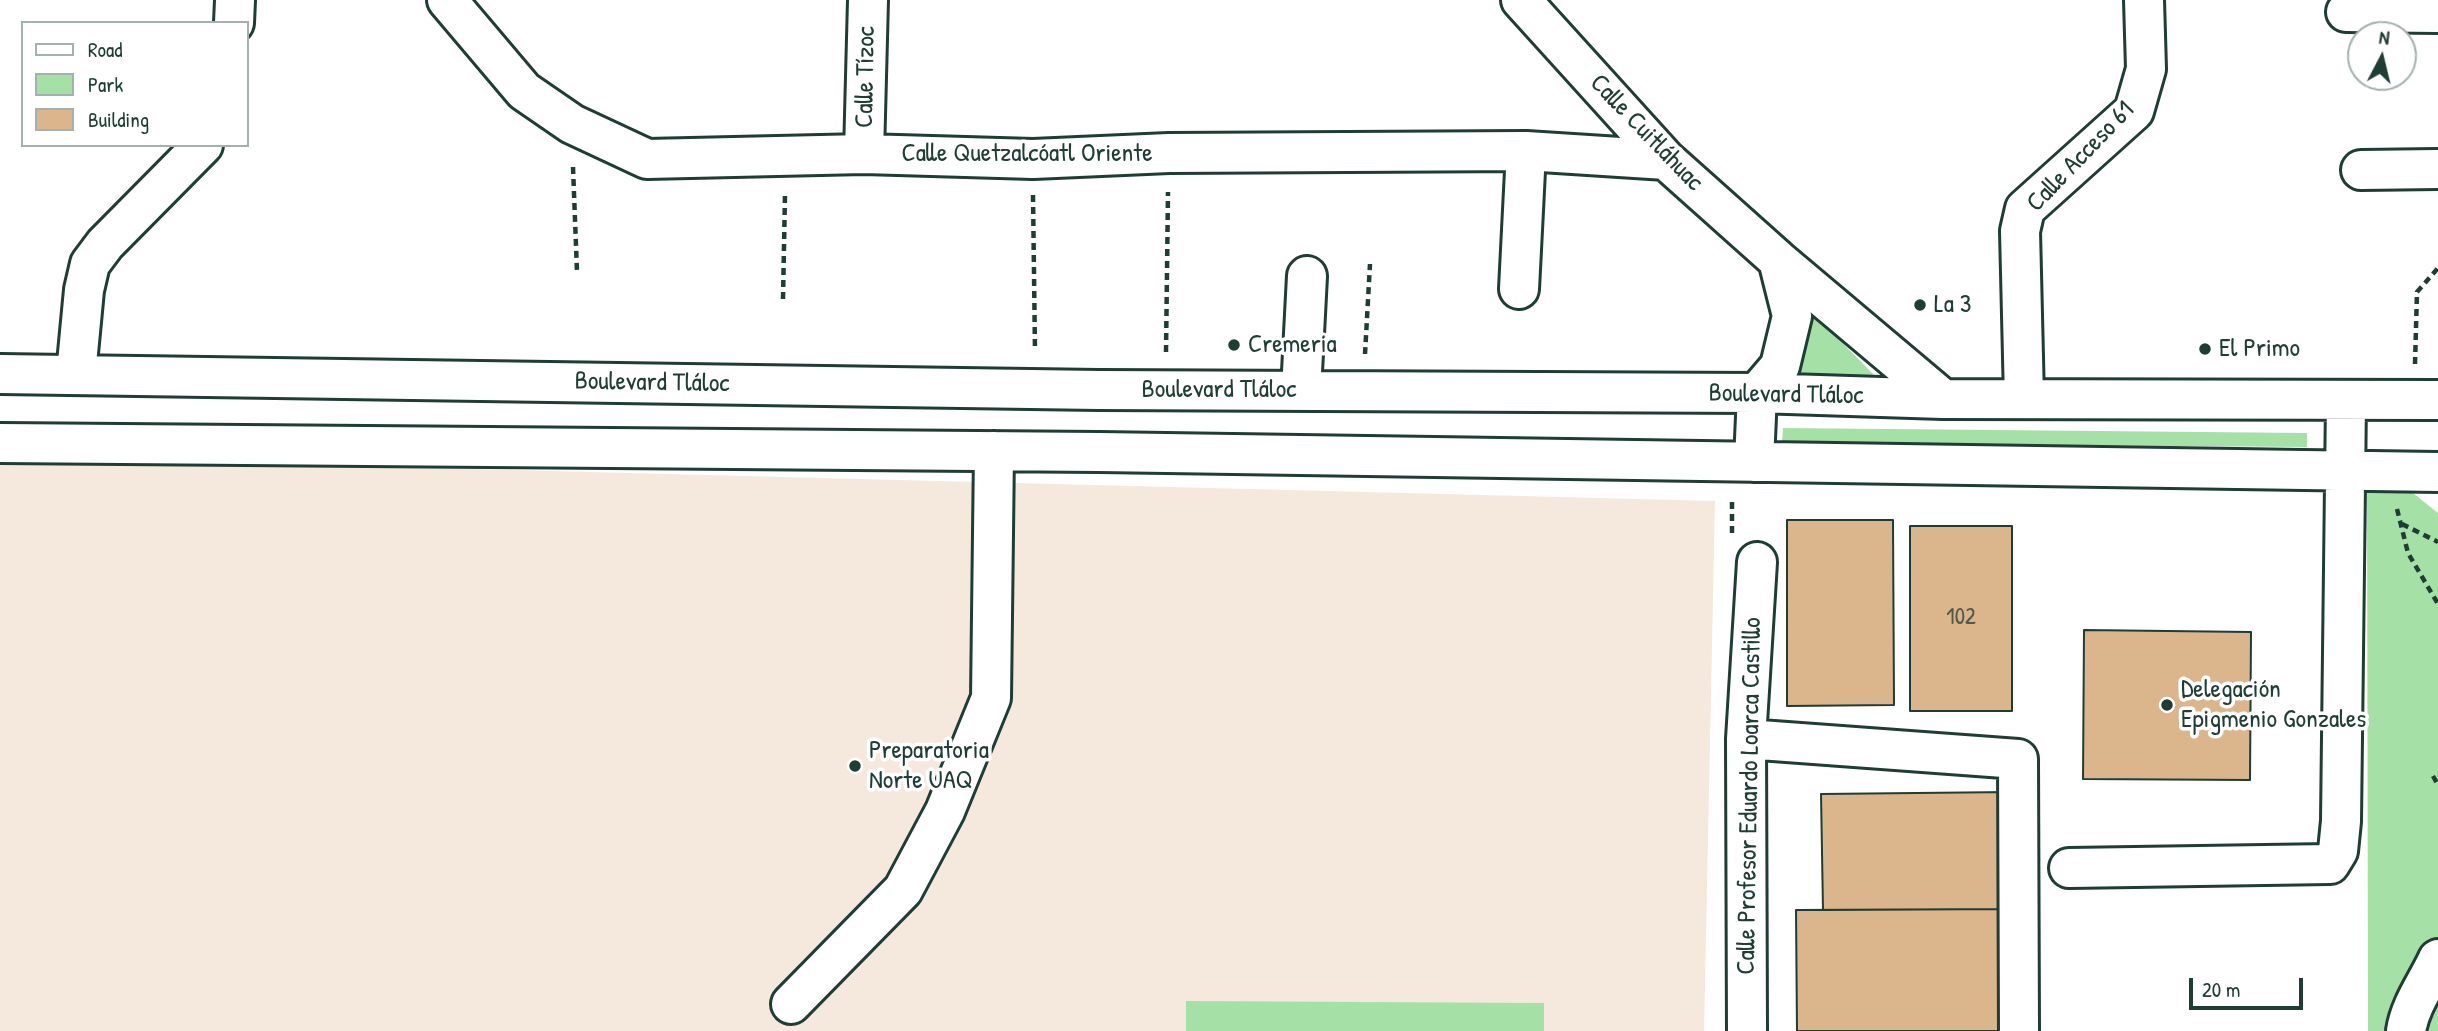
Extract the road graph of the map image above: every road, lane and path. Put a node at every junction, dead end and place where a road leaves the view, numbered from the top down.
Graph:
1 (234, 0) edge
2 (447, 0) edge
3 (867, 0) edge
4 (1521, 0) edge
5 (2144, 0) edge
6 (2346, 12) dead end
7 (2438, 13) edge
8 (234, 21) edge
9 (572, 124) junction
10 (201, 147) edge
11 (1526, 151) junction
12 (1169, 153) junction
13 (864, 154) junction
14 (786, 158) junction
15 (1033, 159) junction
16 (1666, 160) junction
17 (2438, 169) edge
18 (2361, 170) dead end
19 (1778, 260) junction
20 (1370, 264) dead end
21 (2438, 268) edge
22 (576, 272) dead end
23 (1307, 276) dead end
24 (1519, 289) dead end
25 (783, 299) dead end
26 (0, 374) edge
27 (76, 374) junction
28 (1035, 389) junction
29 (1165, 390) junction
30 (1301, 391) junction
31 (1362, 391) junction
32 (1757, 393) junction
33 (1943, 399) junction
34 (2024, 399) junction
35 (2346, 400) junction
36 (2426, 400) edge
37 (0, 443) edge
38 (994, 451) junction
39 (1754, 462) junction
40 (2344, 470) junction
41 (2436, 473) edge
42 (2438, 542) edge
43 (1757, 562) dead end
44 (2438, 604) edge
45 (1746, 739) junction
46 (2433, 776) dead end
47 (2438, 785) edge
48 (2069, 868) dead end
49 (2438, 959) edge
50 (791, 1004) dead end
51 (1747, 1031) edge
52 (2019, 1031) edge
53 (2406, 1031) edge

1 - 8 street
2 - 9 street, Calle Quetzalcóatl Oriente
3 - 13 street, Calle Tízoc
4 - 16 street, Calle Cuitláhuac
5 - 34 street, Calle Acceso 61
6 - 7 street
9 - 14 street, Calle Quetzalcóatl Oriente
9 - 22 path
10 - 27 street
11 - 12 street, Calle Quetzalcóatl Oriente
11 - 16 street, Calle Quetzalcóatl Oriente
11 - 24 street
12 - 15 street, Calle Quetzalcóatl Oriente
12 - 29 path
13 - 14 street, Calle Quetzalcóatl Oriente
13 - 15 street, Calle Quetzalcóatl Oriente
14 - 25 path
15 - 28 path
16 - 19 street, Calle Cuitláhuac
17 - 18 street
19 - 32 street
19 - 33 street, Calle Cuitláhuac
20 - 31 path
21 - 36 path
23 - 30 street
26 - 27 street, Boulevard Tláloc
27 - 28 street, Boulevard Tláloc
28 - 29 street, Boulevard Tláloc
29 - 30 street, Boulevard Tláloc
30 - 31 street, Boulevard Tláloc
31 - 32 street, Boulevard Tláloc
32 - 33 street, Boulevard Tláloc
32 - 39 street
33 - 34 street, Boulevard Tláloc
34 - 35 street, Boulevard Tláloc
35 - 36 street, Boulevard Tláloc
35 - 40 street
37 - 38 street
38 - 39 street
38 - 50 street
39 - 40 street
40 - 41 street
40 - 48 street
42 - 44 path
43 - 45 street, Calle Profesor Eduardo Loarca Castillo
45 - 51 street, Calle Profesor Eduardo Loarca Castillo
45 - 52 street
46 - 47 path
49 - 53 street

